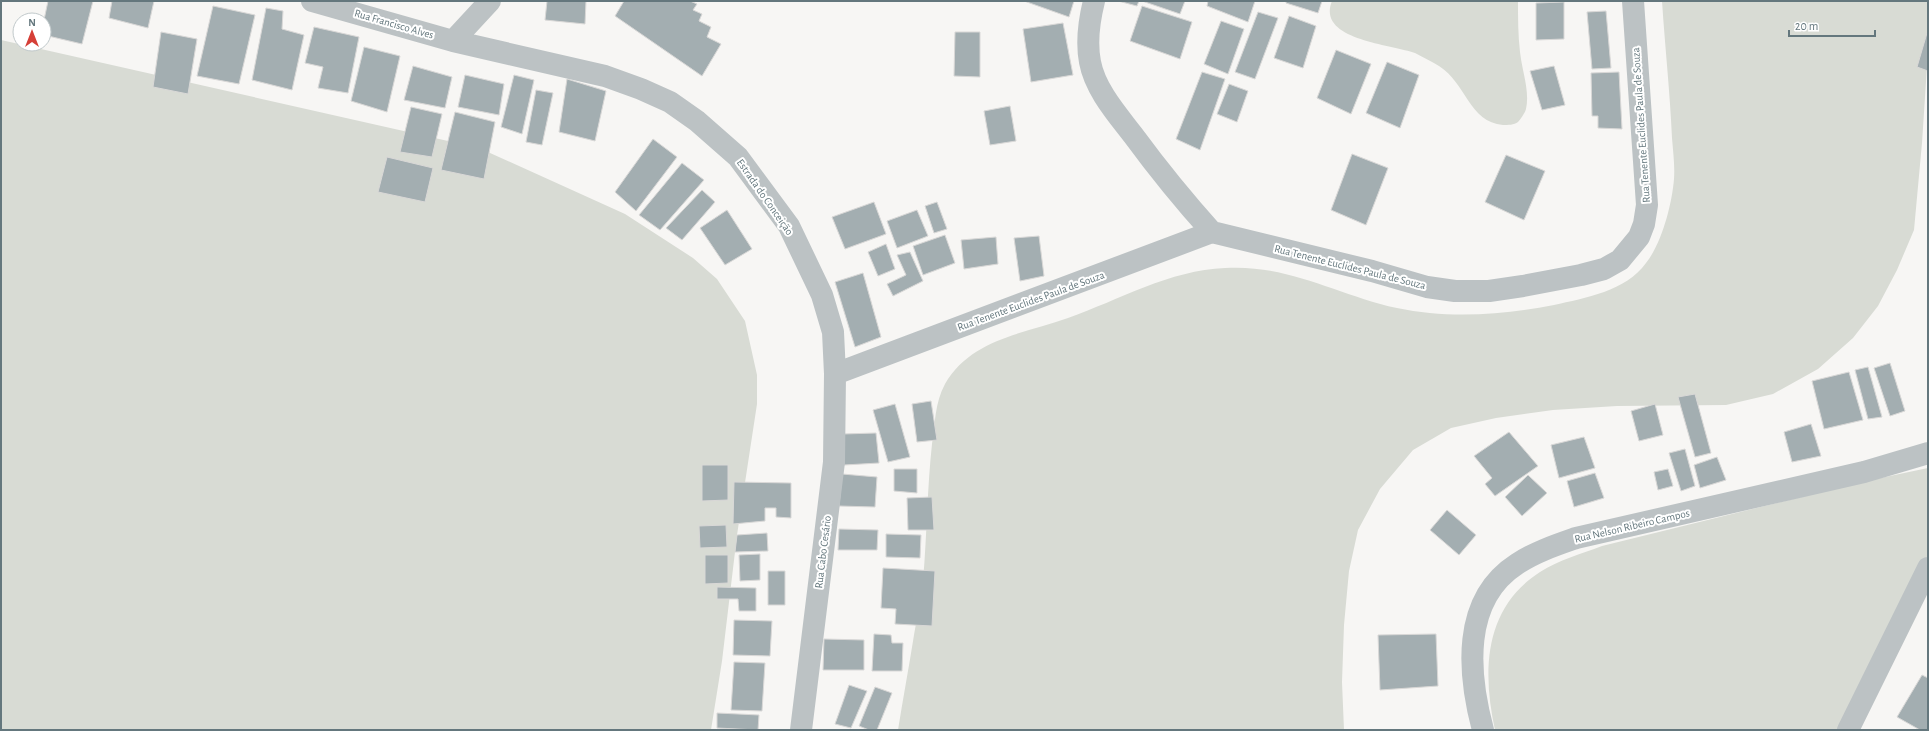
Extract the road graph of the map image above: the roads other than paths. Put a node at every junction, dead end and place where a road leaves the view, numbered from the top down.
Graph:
1 (312, 1) edge
2 (490, 1) edge
3 (1094, 1) edge
4 (1633, 1) edge
5 (453, 41) junction
6 (1212, 232) junction
7 (835, 374) junction
8 (1928, 453) edge
9 (1928, 568) edge
10 (801, 730) edge
11 (1483, 730) edge
12 (1848, 730) edge

1 - 5 street, Rua Francisco Alves
2 - 5 street
3 - 6 street
4 - 6 street, Rua Tenente Euclides Paula de Souza
5 - 7 street, Estrada do Conceição
6 - 7 street, Rua Tenente Euclides Paula de Souza
7 - 10 street, Rua Cabo Cesário
8 - 11 street, Rua Nelson Ribeiro Campos
9 - 12 street

